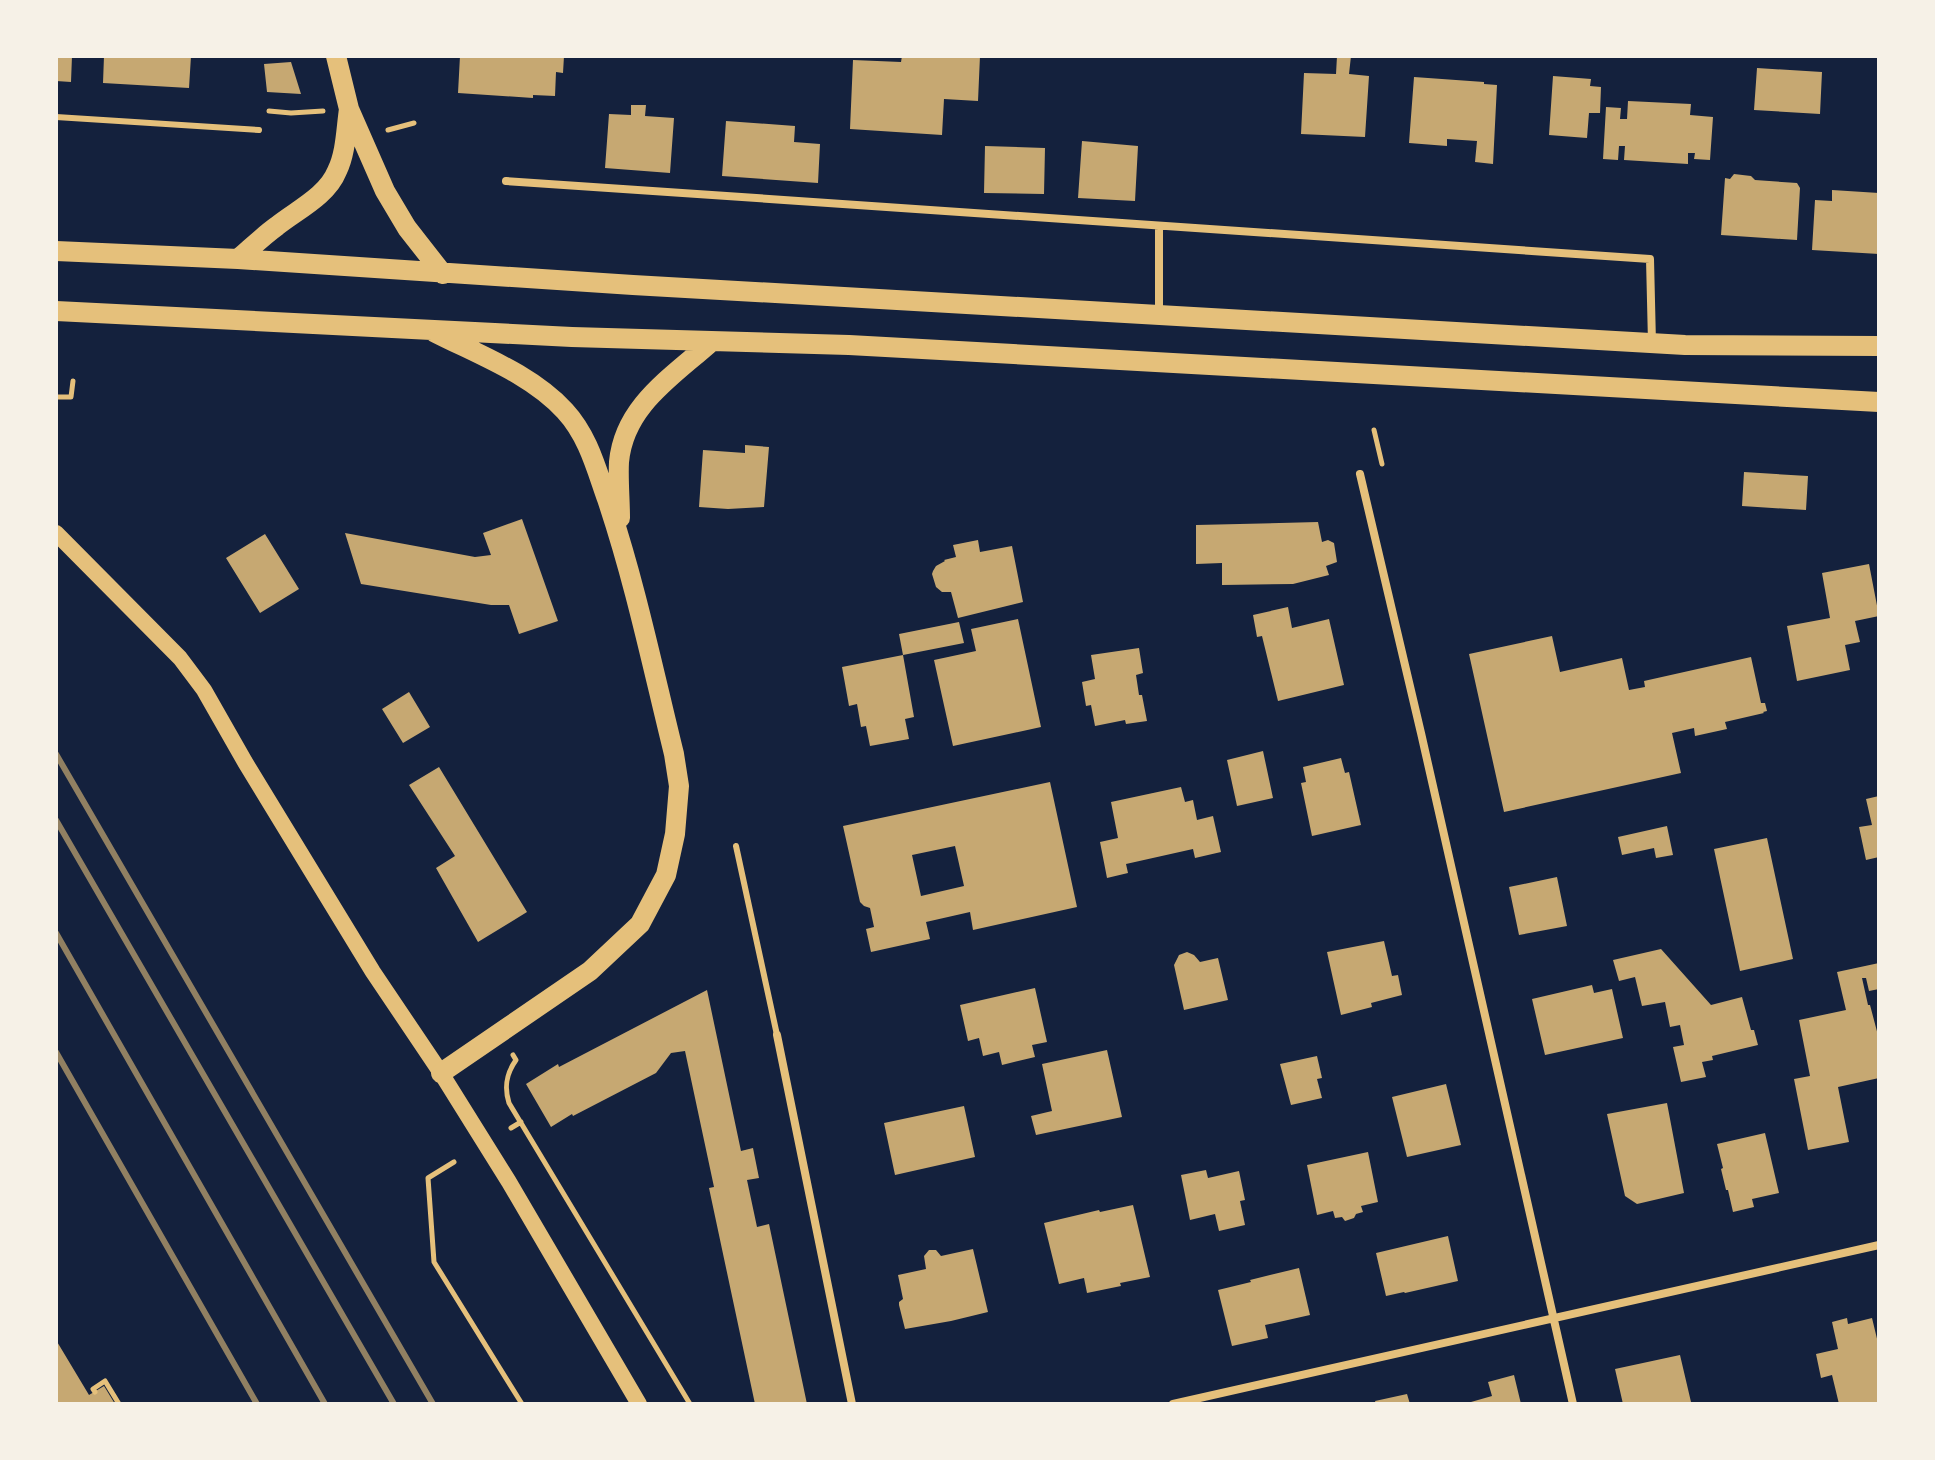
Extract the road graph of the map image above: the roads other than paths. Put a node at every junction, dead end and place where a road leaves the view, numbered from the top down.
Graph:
1 (336, 56) edge
2 (349, 109) junction
3 (56, 117) edge
4 (259, 130) dead end
5 (506, 181) dead end
6 (1159, 226) junction
7 (56, 251) edge
8 (238, 259) junction
9 (443, 274) junction
10 (56, 311) edge
11 (1159, 316) junction
12 (427, 329) junction
13 (711, 342) junction
14 (1652, 343) junction
15 (1879, 346) edge
16 (1879, 402) edge
17 (1360, 474) dead end
18 (56, 533) edge
19 (620, 538) junction
20 (736, 846) dead end
21 (777, 1035) joint
22 (441, 1073) junction
23 (1879, 1245) edge
24 (1553, 1318) junction
25 (639, 1404) edge
26 (852, 1404) edge
27 (1173, 1404) edge
28 (1573, 1404) edge

1 - 2 main road
2 - 8 main road
2 - 9 main road
3 - 4 lane
5 - 6 street
6 - 11 street
6 - 14 street
7 - 8 main road
8 - 9 main road
9 - 11 main road
10 - 12 main road
11 - 14 main road
12 - 13 main road
12 - 19 main road
13 - 16 main road
13 - 19 main road
14 - 15 main road
17 - 24 street
18 - 22 main road
19 - 22 main road
20 - 21 lane
21 - 26 street
22 - 25 main road
23 - 24 street
24 - 27 street
24 - 28 street

